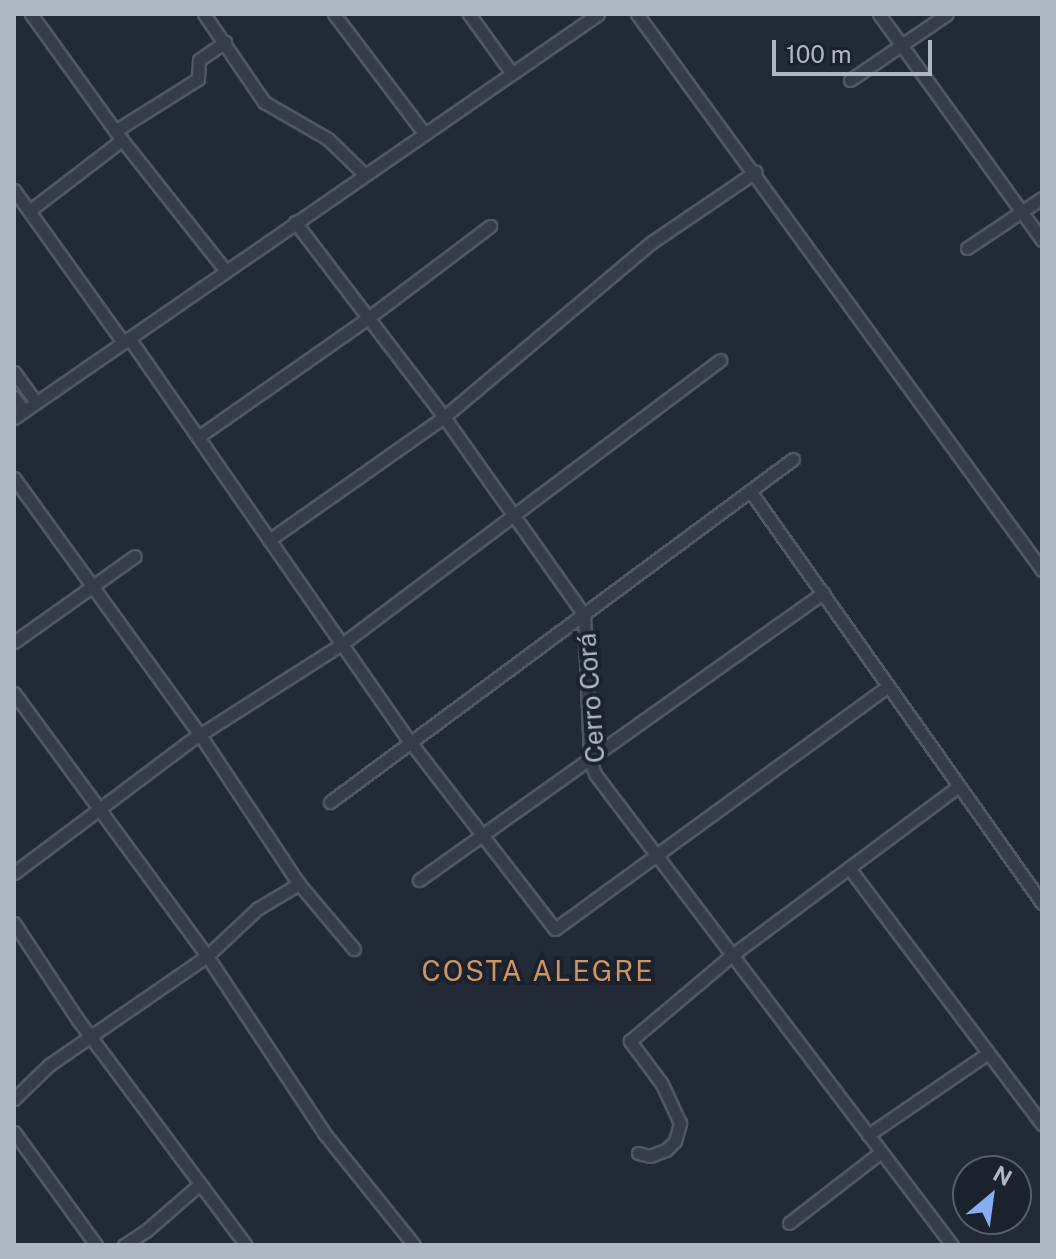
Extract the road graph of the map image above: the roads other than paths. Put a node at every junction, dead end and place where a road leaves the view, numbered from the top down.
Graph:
1 (31, 14) edge
2 (204, 14) edge
3 (334, 14) edge
4 (469, 14) edge
5 (598, 14) edge
6 (637, 14) edge
7 (879, 14) edge
8 (947, 14) edge
9 (225, 42) junction
10 (902, 45) junction
11 (511, 72) junction
12 (850, 80) dead end
13 (424, 133) junction
14 (118, 135) junction
15 (755, 172) junction
16 (364, 174) junction
17 (14, 190) edge
18 (1042, 198) edge
19 (29, 211) junction
20 (1022, 212) junction
21 (295, 222) junction
22 (490, 226) dead end
23 (1042, 240) edge
24 (967, 248) dead end
25 (226, 271) junction
26 (368, 318) junction
27 (126, 340) junction
28 (720, 360) dead end
29 (14, 372) edge
30 (14, 397) edge
31 (36, 402) junction
32 (19, 414) edge
33 (444, 417) junction
34 (198, 437) junction
35 (793, 459) dead end
36 (14, 478) edge
37 (750, 491) junction
38 (514, 514) junction
39 (269, 540) junction
40 (135, 556) dead end
41 (1042, 570) edge
42 (92, 586) junction
43 (823, 593) junction
44 (584, 615) junction
45 (14, 642) edge
46 (342, 644) junction
47 (888, 686) junction
48 (14, 693) edge
49 (200, 735) junction
50 (411, 743) junction
51 (590, 760) junction
52 (959, 786) junction
53 (330, 802) dead end
54 (101, 808) junction
55 (484, 833) junction
56 (658, 857) junction
57 (849, 868) junction
58 (14, 873) edge
59 (419, 880) dead end
60 (299, 884) junction
61 (1042, 903) edge
62 (14, 923) edge
63 (354, 949) dead end
64 (732, 955) junction
65 (207, 956) junction
66 (91, 1037) junction
67 (988, 1053) junction
68 (14, 1099) edge
69 (1042, 1124) edge
70 (14, 1132) edge
71 (868, 1135) junction
72 (881, 1152) junction
73 (638, 1153) dead end
74 (200, 1184) junction
75 (789, 1223) dead end
76 (96, 1245) edge
77 (124, 1245) edge
78 (246, 1245) edge
79 (414, 1245) edge
80 (952, 1245) edge

1 - 14 street
2 - 9 street
3 - 13 street
4 - 11 street
5 - 11 street
6 - 15 street
7 - 10 street
8 - 10 street
9 - 14 street
9 - 16 street
10 - 12 street
10 - 20 street
11 - 13 street
13 - 16 street
14 - 19 street
14 - 25 street
15 - 33 street
15 - 41 street
16 - 21 street
17 - 19 street
18 - 20 street
19 - 27 street
20 - 23 street
20 - 24 street
21 - 25 street
21 - 26 street, Cerro Corá
22 - 26 street
25 - 27 street
26 - 33 street, Cerro Corá
26 - 34 street
27 - 31 street
27 - 34 street
28 - 38 street
29 - 31 street
30 - 32 street
31 - 32 street
33 - 38 street, Cerro Corá
33 - 39 street
34 - 39 street
35 - 37 street
36 - 42 street
37 - 43 street
37 - 44 street
38 - 44 street, Cerro Corá
38 - 46 street
39 - 46 street
40 - 42 street
42 - 45 street
42 - 49 street
43 - 47 street
43 - 51 street
44 - 50 street
44 - 51 street, Cerro Corá
46 - 49 street
46 - 50 street
47 - 52 street
47 - 56 street
48 - 54 street
49 - 54 street
49 - 60 street
50 - 53 street
50 - 55 street
51 - 55 street
51 - 56 street, Cerro Corá
52 - 57 street
52 - 61 street
54 - 58 street
54 - 65 street
55 - 56 street
55 - 59 street
56 - 64 street, Cerro Corá
57 - 64 street
57 - 67 street
60 - 63 street
60 - 65 street
62 - 66 street
64 - 71 street, Cerro Corá
64 - 73 street
65 - 66 street
65 - 79 street
66 - 68 street
66 - 74 street
67 - 69 street
67 - 71 street
70 - 76 street
71 - 72 street, Cerro Corá
72 - 75 street
72 - 80 street, Cerro Corá
74 - 77 street
74 - 78 street

